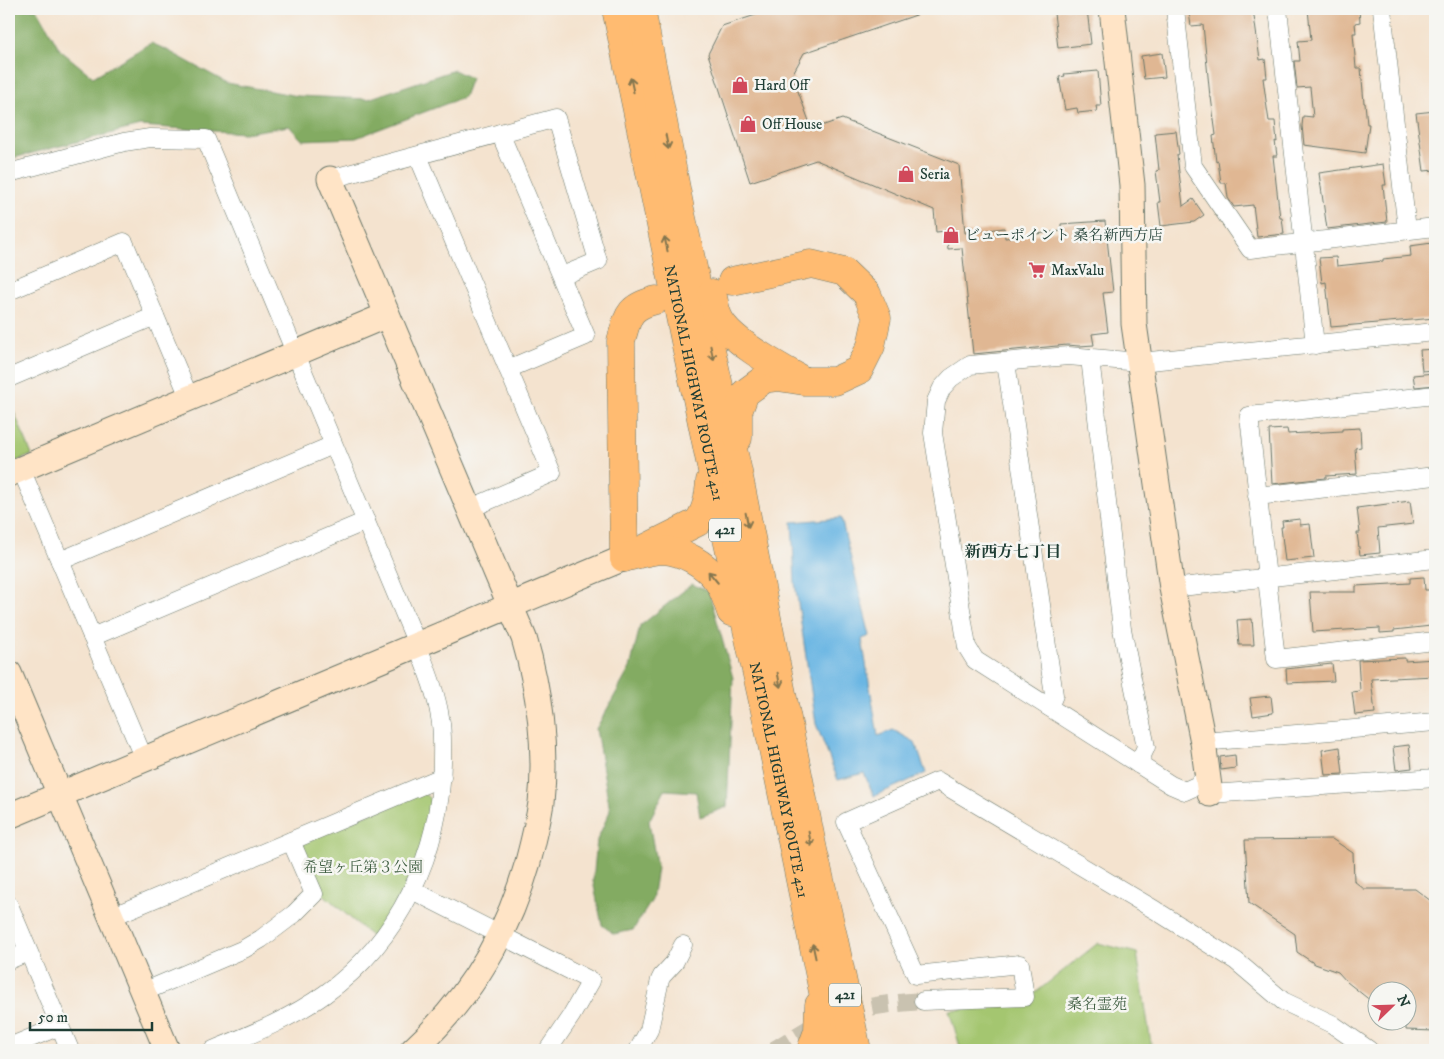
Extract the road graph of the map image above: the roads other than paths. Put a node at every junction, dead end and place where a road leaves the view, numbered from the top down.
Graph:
1 (616, 9) edge
2 (641, 9) edge
3 (1112, 9) edge
4 (1174, 9) edge
5 (1278, 9) edge
6 (1382, 9) edge
7 (500, 133) junction
8 (418, 156) junction
9 (9, 173) edge
10 (330, 179) joint
11 (680, 208) junction
12 (1435, 227) edge
13 (1406, 230) junction
14 (1304, 243) junction
15 (562, 276) junction
16 (732, 281) dead end
17 (9, 291) edge
18 (656, 300) dead end
19 (386, 315) junction
20 (155, 316) junction
21 (1435, 332) edge
22 (1315, 345) junction
23 (296, 354) junction
24 (1090, 358) junction
25 (1006, 362) junction
26 (1140, 362) junction
27 (508, 369) junction
28 (9, 378) edge
29 (804, 381) junction
30 (1435, 395) edge
31 (189, 398) junction
32 (334, 446) junction
33 (711, 466) junction
34 (15, 472) edge
35 (738, 472) junction
36 (1435, 476) edge
37 (1257, 496) junction
38 (469, 509) junction
39 (366, 521) junction
40 (624, 558) junction
41 (1435, 559) edge
42 (60, 561) junction
43 (1267, 577) junction
44 (1172, 588) junction
45 (510, 605) junction
46 (92, 637) junction
47 (1435, 641) edge
48 (418, 644) junction
49 (9, 673) edge
50 (1049, 707) junction
51 (766, 720) junction
52 (1435, 722) edge
53 (1203, 742) junction
54 (144, 759) junction
55 (1138, 764) junction
56 (442, 777) junction
57 (1435, 778) edge
58 (1209, 786) junction
59 (60, 795) junction
60 (9, 816) edge
61 (291, 842) junction
62 (412, 890) junction
63 (9, 905) edge
64 (111, 917) junction
65 (501, 935) junction
66 (834, 940) junction
67 (682, 945) dead end
68 (28, 952) junction
69 (9, 960) edge
70 (820, 980) junction
71 (143, 992) junction
72 (923, 1001) tunnel mouth
73 (60, 1026) junction
74 (9, 1047) edge
75 (70, 1050) edge
76 (167, 1050) edge
77 (213, 1050) edge
78 (413, 1050) edge
79 (548, 1050) edge
80 (638, 1050) edge
81 (811, 1050) edge
82 (835, 1050) edge
83 (857, 1050) edge
84 (876, 1050) edge
85 (1369, 1050) edge

33 -> 1 highway, NATIONAL HIGHWAY ROUTE 421 / 421
2 -> 11 highway, NATIONAL HIGHWAY ROUTE 421 / 421
3 - 26 street
4 - 14 street
5 - 14 street
6 - 13 street
7 - 8 street
7 - 15 street
7 - 15 street
8 - 10 street
8 - 27 street
9 - 23 street
10 - 19 street
11 - 29 highway
11 -> 35 highway, NATIONAL HIGHWAY ROUTE 421 / 421
12 - 13 street
13 - 14 street
14 - 22 street
15 - 27 street
16 - 29 highway
17 - 20 street
18 - 40 highway
19 - 23 street
19 - 38 street
20 - 28 street
20 - 31 street
21 - 22 street
22 - 26 street
23 - 31 street
23 - 32 street
24 - 25 street
24 - 26 street
24 - 55 street
25 - 50 street
25 - 50 street
26 - 44 street
27 - 38 street
29 - 35 highway
30 - 37 street
31 - 34 street
32 - 39 street
32 - 42 street
33 - 40 highway
33 - 51 highway, NATIONAL HIGHWAY ROUTE 421 / 421
34 - 42 street
35 -> 66 highway, NATIONAL HIGHWAY ROUTE 421 / 421
36 - 37 street
37 - 43 street
38 - 45 street
39 - 46 street
39 - 48 street
40 - 45 street
51 -> 40 highway
41 - 43 street
42 - 46 street
43 - 44 street
43 - 47 street
44 - 53 street
45 - 48 street
45 - 65 street
46 - 54 street
48 - 54 street
48 - 56 street
49 - 59 street
50 - 55 street
70 -> 51 highway, NATIONAL HIGHWAY ROUTE 421 / 421
52 - 53 street
53 - 58 street
54 - 59 street
55 - 58 street
56 - 61 street
56 - 62 street
57 - 58 street
59 - 60 street
59 - 64 street
61 - 64 street
61 - 71 street
62 - 65 street
62 - 77 street
63 - 68 street
64 - 71 street
65 - 78 street
65 - 79 street
66 - 83 highway, NATIONAL HIGHWAY ROUTE 421 / 421
66 - 84 highway
67 - 80 street
68 - 69 street
68 - 73 street
70 - 81 highway, 421
70 - 82 highway, NATIONAL HIGHWAY ROUTE 421 / 421
71 - 76 street
72 - 85 street
73 - 74 street
73 - 75 street

